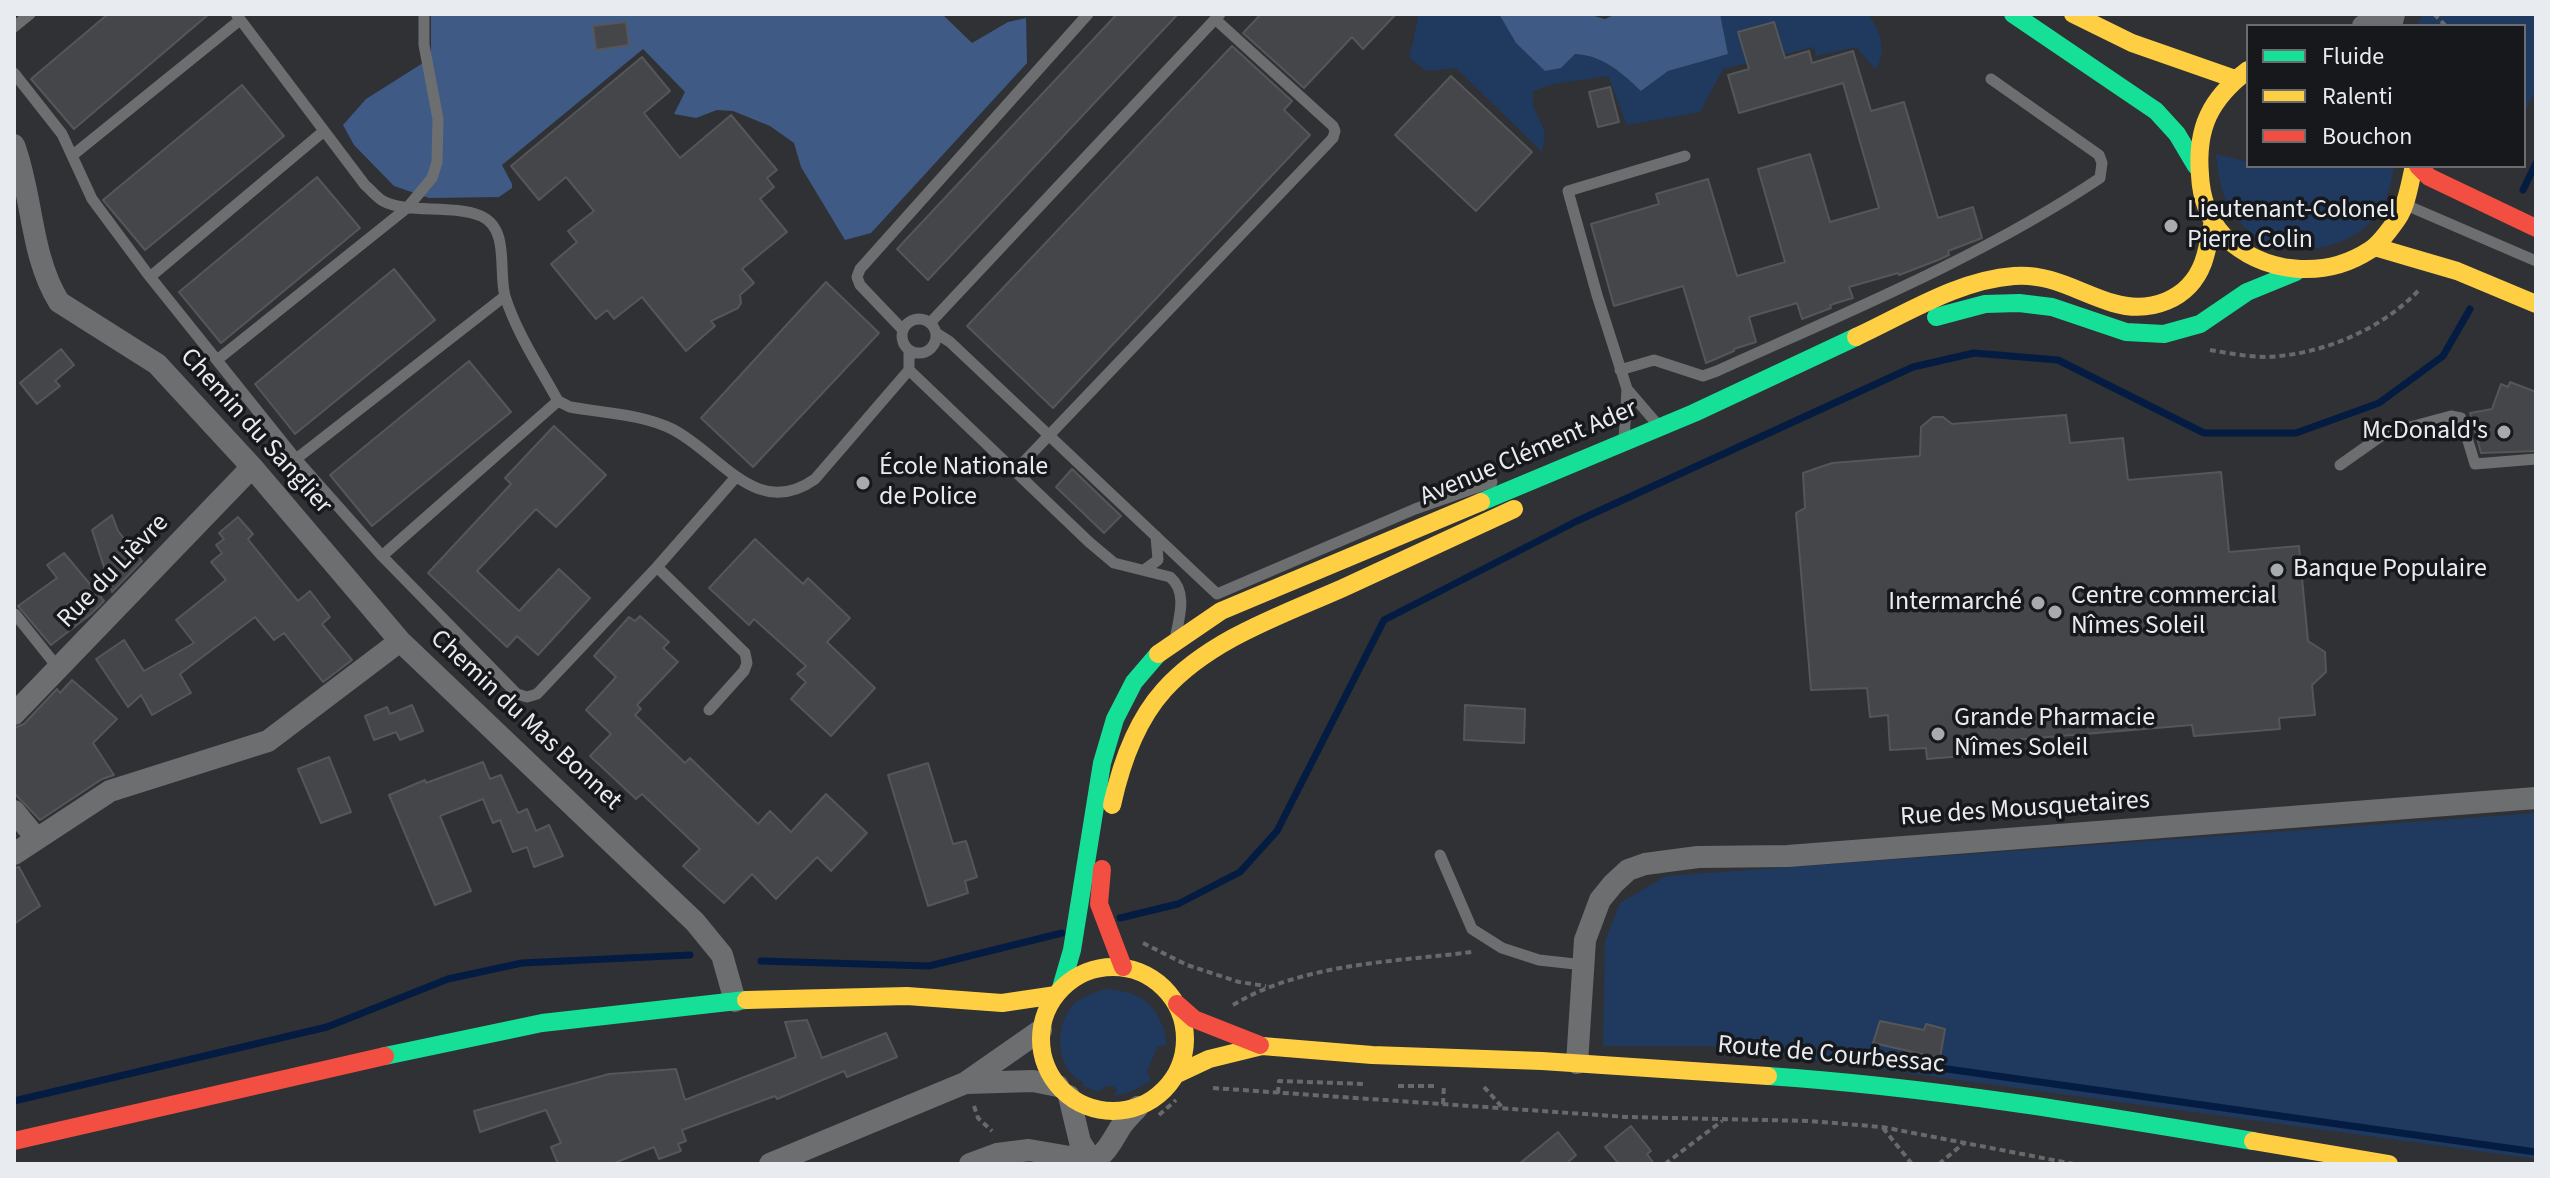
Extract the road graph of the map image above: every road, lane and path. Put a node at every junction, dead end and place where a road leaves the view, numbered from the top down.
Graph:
1 (30, 14) edge
2 (424, 14) edge
3 (1088, 14) edge
4 (2013, 14) edge
5 (2073, 14) edge
6 (238, 17) edge
7 (1218, 17) edge
8 (14, 27) edge
9 (14, 73) edge
10 (2242, 74) edge
11 (1991, 79) dead end
12 (324, 131) junction
13 (14, 145) edge
14 (73, 155) junction
15 (1685, 156) dead end
16 (2196, 166) junction
17 (2415, 168) edge
18 (2418, 168) edge
19 (2406, 205) junction
20 (407, 208) junction
21 (2213, 221) junction
22 (2536, 228) edge
23 (2375, 247) junction
24 (2536, 261) edge
25 (2296, 272) junction
26 (150, 277) junction
27 (2423, 286) dead end
28 (505, 296) junction
29 (2536, 304) edge
30 (933, 328) junction
31 (903, 330) junction
32 (909, 350) junction
33 (2210, 350) dead end
34 (217, 360) junction
35 (909, 370) junction
36 (1620, 370) junction
37 (1627, 389) junction
38 (558, 401) junction
39 (1659, 427) junction
40 (1048, 434) junction
41 (1624, 443) junction
42 (296, 459) junction
43 (2536, 459) edge
44 (1580, 461) junction
45 (2340, 465) dead end
46 (252, 467) junction
47 (1525, 470) dead end
48 (1015, 471) junction
49 (736, 477) junction
50 (1499, 479) dead end
51 (1156, 536) junction
52 (382, 556) junction
53 (657, 567) junction
54 (1144, 570) junction
55 (1221, 609) junction
56 (15, 614) edge
57 (400, 641) junction
58 (1185, 645) junction
59 (59, 669) junction
60 (709, 710) dead end
61 (14, 714) edge
62 (2536, 798) edge
63 (14, 811) edge
64 (36, 838) junction
65 (14, 854) edge
66 (1440, 855) dead end
67 (1135, 941) dead end
68 (1502, 948) junction
69 (1584, 965) junction
70 (1123, 967) junction
71 (1269, 987) junction
72 (1058, 992) junction
73 (735, 1001) junction
74 (1002, 1003) junction
75 (1177, 1004) junction
76 (1226, 1015) dead end
77 (1042, 1027) junction
78 (1262, 1046) junction
79 (1577, 1063) junction
80 (1177, 1074) junction
81 (965, 1083) junction
82 (1444, 1084) dead end
83 (1199, 1088) dead end
84 (1064, 1091) junction
85 (1179, 1097) dead end
86 (1443, 1104) junction
87 (1144, 1113) junction
88 (1724, 1119) junction
89 (1882, 1127) junction
90 (14, 1141) edge
91 (1964, 1143) junction
92 (1022, 1158) edge
93 (1090, 1163) edge
94 (770, 1164) edge
95 (970, 1164) edge
96 (1665, 1164) edge
97 (1912, 1164) edge
98 (1939, 1164) edge
99 (2074, 1164) edge
100 (2389, 1164) edge

1 - 8 lane
2 - 20 lane
3 - 31 lane
4 - 16 street
5 - 10 street
6 - 12 lane
6 - 14 lane
7 - 30 lane
7 - 40 lane
9 - 14 lane
10 - 16 street
11 - 36 lane
12 - 20 lane
12 - 26 lane
13 - 46 street, Chemin du Sanglier
14 - 26 lane
15 - 36 lane
16 - 21 street
17 - 19 street
18 - 22 street
19 - 23 street
19 - 24 lane
20 - 28 lane
20 - 34 lane
21 - 25 street
21 - 39 street, Avenue Clément Ader
23 - 25 street
23 - 29 street
25 - 70 street, Avenue Clément Ader
26 - 34 lane
27 - 33 path
28 - 38 lane
28 - 42 lane
30 - 31 lane
30 - 32 lane
30 - 40 lane
31 - 32 lane
32 - 35 lane
34 - 42 lane
35 - 48 lane
35 - 49 lane
36 - 37 lane
37 - 39 lane
37 - 41 lane
38 - 49 lane
38 - 52 lane
39 - 41 street, Avenue Clément Ader
40 - 48 lane
40 - 51 lane
41 - 44 street, Avenue Clément Ader
42 - 52 lane
43 - 45 lane
44 - 47 lane
44 - 55 street, Avenue Clément Ader
46 - 57 street, Chemin du Sanglier
46 - 59 street, Rue du Lièvre
48 - 54 lane
49 - 53 lane
50 - 55 lane
51 - 54 lane
51 - 55 lane
52 - 53 lane
53 - 60 lane
54 - 58 lane
55 - 58 street, Avenue Clément Ader
56 - 59 lane
57 - 64 street, Chemin du Mas Bonnet
57 - 73 street, Chemin du Mas Bonnet
58 - 72 street, Avenue Clément Ader
59 - 61 street, Rue du Lièvre
62 - 69 street, Rue des Mousquetaires
63 - 64 street
64 - 65 street, Chemin du Mas Bonnet
66 - 68 lane
67 - 71 path
68 - 69 lane
68 - 71 path
69 - 79 street, Rue des Mousquetaires
70 - 72 street
70 - 75 street
71 - 76 path
72 - 74 street
72 - 77 street
73 - 74 street
73 - 90 street
74 - 77 street
75 - 78 street, Route de Courbessac
75 - 80 street
77 - 81 street
77 - 84 street
78 - 79 street, Route de Courbessac
78 - 80 street, Route de Courbessac
79 - 100 street, Route de Courbessac
80 - 87 street
81 - 84 street
81 - 92 path
81 - 94 street
82 - 86 path
83 - 86 path
84 - 87 street
84 - 93 street
85 - 87 path
86 - 88 path
87 - 93 street
88 - 89 path
88 - 96 path
89 - 91 path
89 - 97 path
91 - 98 path
91 - 99 path
92 - 93 street
92 - 95 street

